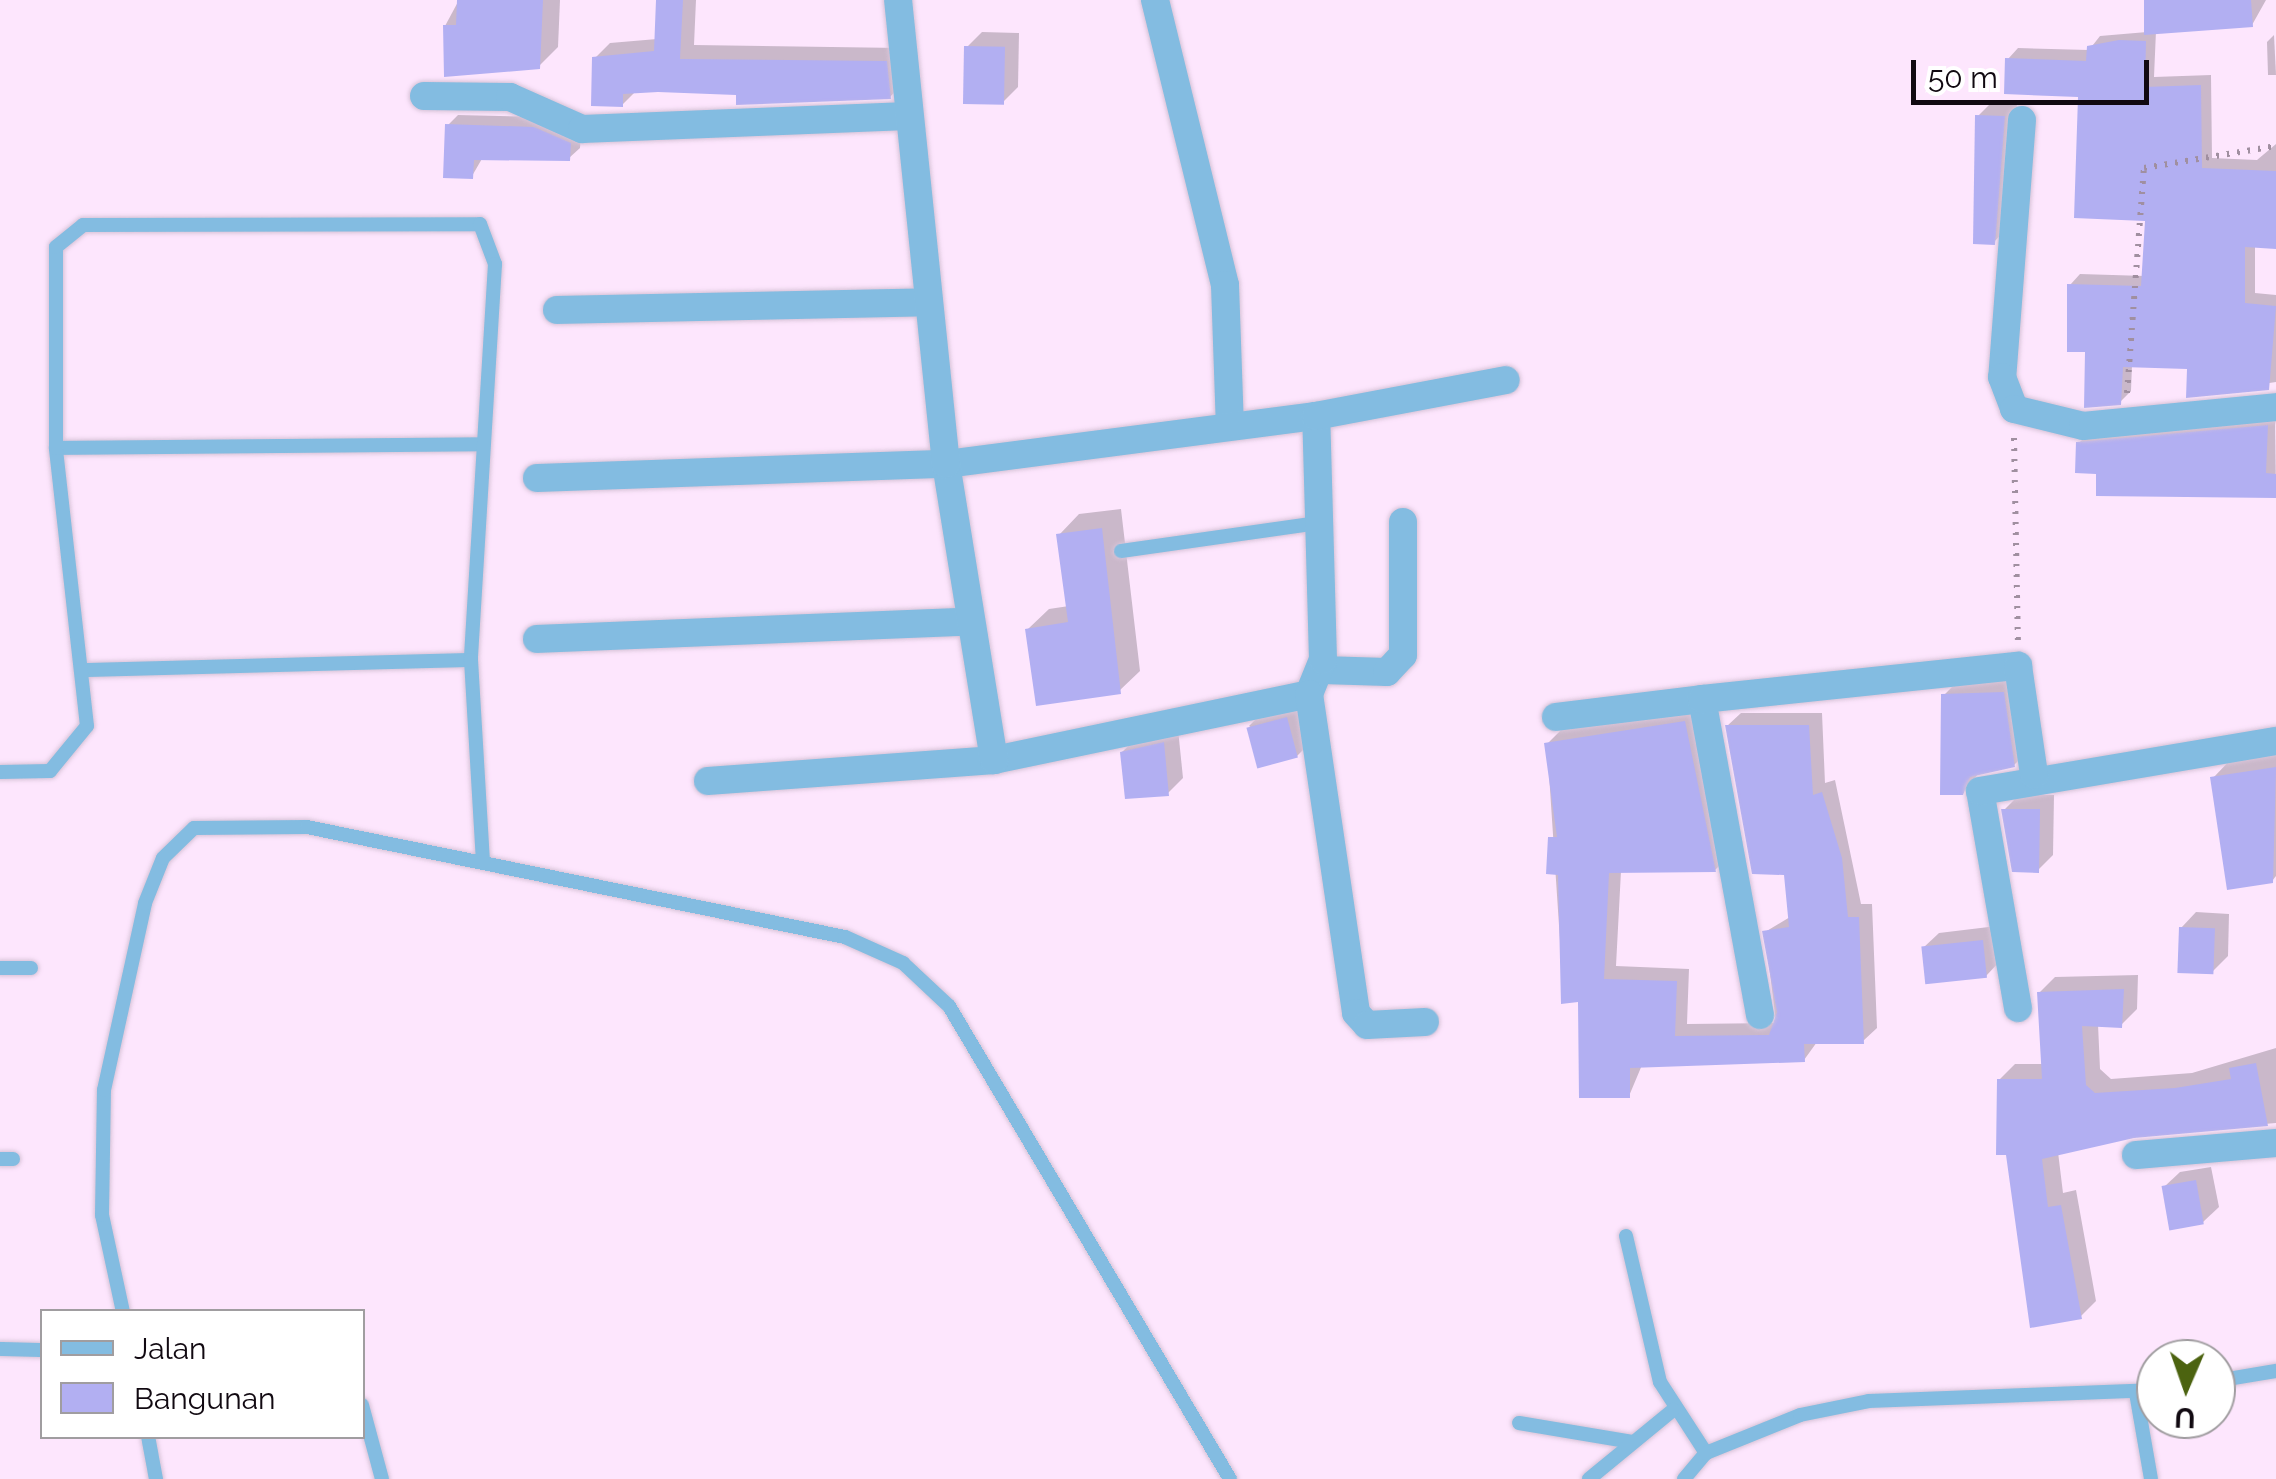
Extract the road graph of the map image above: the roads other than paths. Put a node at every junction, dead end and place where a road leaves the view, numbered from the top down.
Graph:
1 (898, 0) edge
2 (1155, 0) edge
3 (424, 96) dead end
4 (908, 116) junction
5 (2022, 120) dead end
6 (927, 302) junction
7 (557, 310) dead end
8 (1506, 380) dead end
9 (2276, 407) edge
10 (1316, 416) junction
11 (1230, 426) junction
12 (478, 444) junction
13 (56, 448) junction
14 (946, 464) junction
15 (537, 478) dead end
16 (1318, 522) junction
17 (1402, 522) dead end
18 (1121, 551) dead end
19 (969, 622) junction
20 (537, 639) dead end
21 (471, 660) junction
22 (86, 670) junction
23 (1315, 682) junction
24 (1702, 699) junction
25 (1556, 717) dead end
26 (2276, 741) edge
27 (994, 760) junction
28 (0, 772) edge
29 (2034, 775) junction
30 (708, 781) dead end
31 (483, 862) junction
32 (0, 968) edge
33 (31, 968) dead end
34 (2018, 1008) dead end
35 (1760, 1015) dead end
36 (1425, 1022) dead end
37 (2276, 1143) edge
38 (2136, 1156) dead end
39 (1626, 1236) dead end
40 (121, 1309) edge
41 (0, 1349) edge
42 (40, 1350) edge
43 (2276, 1371) edge
44 (2236, 1377) edge
45 (2136, 1393) edge
46 (1674, 1410) junction
47 (365, 1416) edge
48 (1519, 1423) dead end
49 (149, 1439) edge
50 (2144, 1439) edge
51 (1632, 1442) junction
52 (1706, 1453) junction
53 (156, 1479) edge
54 (382, 1479) edge
55 (1230, 1479) edge
56 (1588, 1479) edge
57 (1684, 1479) edge
58 (2151, 1479) edge

1 - 4 street
2 - 11 street
3 - 4 street
4 - 6 street
5 - 9 street
6 - 7 street
6 - 14 street
8 - 10 street
10 - 11 street
10 - 16 street
11 - 14 street
12 - 13 lane
12 - 13 lane
12 - 21 lane
13 - 22 lane
14 - 15 street
14 - 19 street
16 - 18 lane
16 - 23 street
17 - 23 street
19 - 20 street
19 - 27 street
21 - 22 lane
21 - 31 lane
22 - 28 lane
23 - 27 street
23 - 36 street
24 - 25 street
24 - 29 street
24 - 35 street
26 - 29 street
27 - 30 street
29 - 34 street
31 - 40 lane
31 - 55 lane
32 - 33 lane
37 - 38 street
39 - 46 lane
41 - 42 lane
43 - 44 lane
45 - 52 lane
46 - 51 lane
46 - 52 lane
47 - 54 lane
48 - 51 lane
49 - 53 lane
50 - 58 lane
51 - 56 lane
52 - 57 lane

